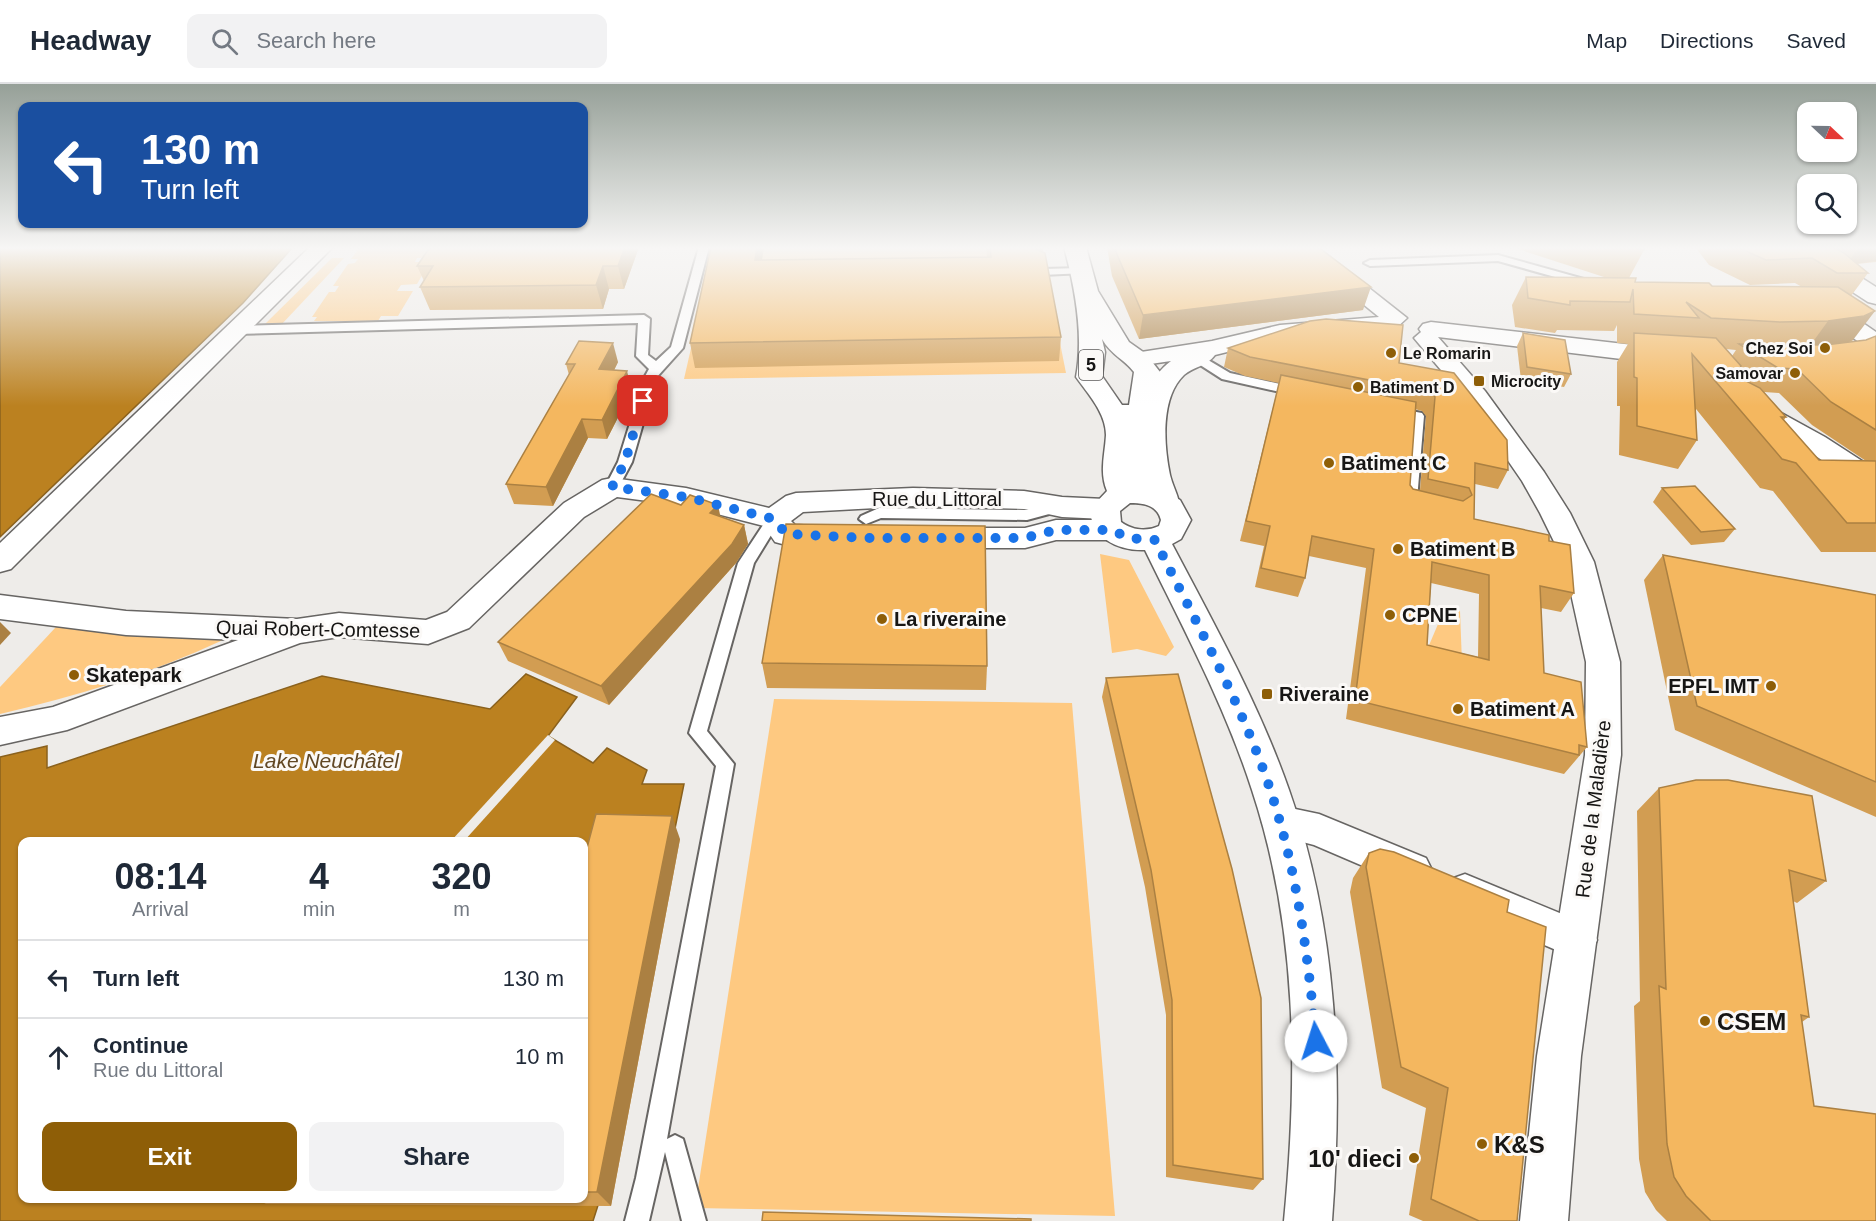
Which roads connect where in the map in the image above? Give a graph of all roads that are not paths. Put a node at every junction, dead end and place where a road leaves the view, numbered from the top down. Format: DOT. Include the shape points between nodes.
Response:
graph roads {
  1 [pos="266,300"];
  2 [pos="689,300"];
  3 [pos="1086,300"];
  4 [pos="1094,300"];
  5 [pos="1366,300"];
  6 [pos="1818,303"];
  7 [pos="1391,321"];
  8 [pos="235,330"];
  9 [pos="1429,334"];
  10 [pos="1868,346"];
  11 [pos="1692,357"];
  12 [pos="1137,359"];
  13 [pos="1195,359"];
  14 [pos="656,368"];
  15 [pos="1311,395"];
  16 [pos="1734,400"];
  17 [pos="1382,409"];
  18 [pos="1142,417"];
  19 [pos="1119,432"];
  20 [pos="1154,453"];
  21 [pos="1876,483"];
  22 [pos="612,487"];
  23 [pos="1130,506"];
  24 [pos="1432,508"];
  25 [pos="774,519"];
  26 [pos="1059,519"];
  27 [pos="1155,540"];
  28 [pos="0,561"];
  29 [pos="0,607"];
  30 [pos="297,631"];
  31 [pos="0,731"];
  32 [pos="1281,822"];
  33 [pos="1577,940"];
  34 [pos="675,1147"];
  35 [pos="1310,1203"];
  36 [pos="637,1221"];
  37 [pos="694,1221"];
  38 [pos="1544,1221"];
  1 -- 8 [label="street"];
  2 -- 14 [label="lane" via="676,348"];
  3 -- 19 [label="street, 5" via="1093,352 1089,377 1108,401"];
  4 -- 12 [label="street, 5" via="1119,347"];
  5 -- 7 [label="street"];
  6 -- 10 [label="street"];
  7 -- 9 [label="street" via="1404,319"];
  7 -- 13 [label="street" via="1280,332"];
  8 -- 14 [label="lane" via="644,319 642,356"];
  8 -- 28 [label="street"];
  9 -- 11 [label="street" via="1519,337 1621,353"];
  9 -- 33 [label="street, Rue de la Maladière" via="1534,478 1579,562 1587,590 1603,662 1603,756"];
  12 -- 13 [label="street"];
  12 -- 18 [label="street" via="1148,372 1142,391"];
  12 -- 19 [label="street" via="1113,360 1103,368 1125,408"];
  13 -- 15 [label="lane" via="1226,376"];
  13 -- 20 [label="street" via="1162,386 1155,404"];
  14 -- 22 [label="lane" via="625,462"];
  16 -- 21 [label="street" via="1796,431"];
  17 -- 24 [label="lane" via="1417,416 1410,503"];
  18 -- 20 [label="street"];
  18 -- 23 [label="street"];
  19 -- 23 [label="street" via="1117,485"];
  20 -- 23 [label="street" via="1156,480 1161,486"];
  22 -- 25 [label="street, Rue du Littoral" via="677,496"];
  22 -- 30 [label="street, Quai Robert-Comtesse" via="574,510 458,620 443,627 413,632 339,625"];
  23 -- 26 [label="street, Rue du Littoral"];
  23 -- 27 [label="street, Rue du Littoral" via="1128,538"];
  23 -- 27 [label="street" via="1174,514 1175,526"];
  25 -- 26 [label="street, Rue du Littoral" via="796,503 913,497 1024,500"];
  25 -- 26 [label="street, Rue du Littoral" via="786,534 815,537 1025,538"];
  25 -- 36 [label="lane" via="746,563 698,733 725,764"];
  26 -- 26 [label="lane" via="1027,514 879,513 866,519 878,524 1028,526"];
  27 -- 32 [label="street" via="1247,730"];
  29 -- 30 [label="street, Quai Robert-Comtesse" via="126,623"];
  30 -- 31 [label="street" via="53,724"];
  32 -- 33 [label="street" via="1313,828"];
  32 -- 35 [label="street" via="1310,973 1316,1076"];
  33 -- 38 [label="street, Rue de la Maladière" via="1559,1056"];
  34 -- 37 [label="lane"];
}
